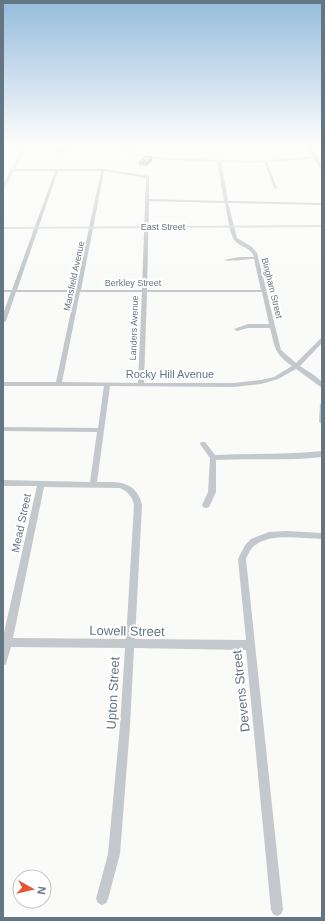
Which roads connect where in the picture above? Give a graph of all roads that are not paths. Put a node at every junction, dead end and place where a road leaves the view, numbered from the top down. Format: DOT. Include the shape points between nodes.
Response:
graph roads {
  1 [pos="51,188"];
  2 [pos="100,188"];
  3 [pos="148,188"];
  4 [pos="224,188"];
  5 [pos="148,200"];
  6 [pos="226,201"];
  7 [pos="322,204"];
  8 [pos="322,226"];
  9 [pos="147,227"];
  10 [pos="232,227"];
  11 [pos="3,228"];
  12 [pos="37,228"];
  13 [pos="92,228"];
  14 [pos="256,258"];
  15 [pos="226,260"];
  16 [pos="3,291"];
  17 [pos="13,291"];
  18 [pos="79,291"];
  19 [pos="144,291"];
  20 [pos="264,291"];
  21 [pos="3,321"];
  22 [pos="272,326"];
  23 [pos="237,329"];
  24 [pos="322,340"];
  25 [pos="296,366"];
  26 [pos="3,384"];
  27 [pos="59,384"];
  28 [pos="107,384"];
  29 [pos="140,384"];
  30 [pos="322,386"];
  31 [pos="322,406"];
  32 [pos="322,422"];
  33 [pos="3,429"];
  34 [pos="100,430"];
  35 [pos="203,444"];
  36 [pos="322,454"];
  37 [pos="212,458"];
  38 [pos="3,483"];
  39 [pos="41,484"];
  40 [pos="93,484"];
  41 [pos="206,505"];
  42 [pos="322,536"];
  43 [pos="5,642"];
  44 [pos="129,644"];
  45 [pos="250,645"];
  46 [pos="3,661"];
  47 [pos="102,898"];
  48 [pos="277,910"];
  1 -- 12 [label="street"];
  2 -- 13 [label="street, Mansfield Avenue"];
  3 -- 5 [label="street, Landers Avenue"];
  4 -- 6 [label="street, Bingham Street"];
  5 -- 6 [label="street"];
  5 -- 9 [label="street, Landers Avenue"];
  6 -- 7 [label="street"];
  6 -- 10 [label="street, Bingham Street"];
  8 -- 10 [label="main road, East Street"];
  9 -- 10 [label="main road, East Street"];
  9 -- 13 [label="main road, East Street"];
  9 -- 19 [label="street, Landers Avenue"];
  10 -- 14 [label="street, Bingham Street" via="237,241 252,250"];
  11 -- 12 [label="main road, East Street"];
  12 -- 13 [label="main road, East Street"];
  12 -- 17 [label="street"];
  13 -- 18 [label="street, Mansfield Avenue"];
  14 -- 15 [label="street"];
  14 -- 20 [label="street, Bingham Street"];
  16 -- 17 [label="street, Berkley Street"];
  17 -- 18 [label="street, Berkley Street"];
  17 -- 21 [label="street"];
  18 -- 19 [label="street, Berkley Street"];
  18 -- 27 [label="street, Mansfield Avenue"];
  19 -- 20 [label="street, Berkley Street"];
  19 -- 29 [label="street, Landers Avenue"];
  20 -- 22 [label="street, Bingham Street"];
  22 -- 23 [label="street" via="248,326"];
  22 -- 25 [label="street, Bingham Street" via="278,350"];
  24 -- 25 [label="street, Rocky Hill Avenue"];
  25 -- 29 [label="street, Rocky Hill Avenue" via="276,378 248,384"];
  25 -- 30 [label="street, Bingham Street"];
  26 -- 27 [label="street, Rocky Hill Avenue"];
  27 -- 28 [label="street, Rocky Hill Avenue"];
  28 -- 29 [label="street, Rocky Hill Avenue"];
  28 -- 34 [label="street"];
  31 -- 32 [label="street"];
  33 -- 34 [label="street"];
  34 -- 40 [label="street"];
  35 -- 37 [label="street"];
  36 -- 37 [label="street"];
  37 -- 41 [label="street" via="212,492"];
  38 -- 39 [label="street"];
  39 -- 40 [label="street"];
  39 -- 43 [label="street, Mead Street"];
  40 -- 44 [label="street, Upton Street" via="121,485 131,489 136,496 138,505"];
  42 -- 45 [label="street, Devens Street" via="263,537 246,549 242,559 242,572"];
  43 -- 44 [label="street, Lowell Street"];
  43 -- 46 [label="street, Mead Street"];
  44 -- 45 [label="street, Lowell Street"];
  44 -- 47 [label="street, Upton Street" via="114,854"];
  45 -- 48 [label="street, Devens Street"];
}
